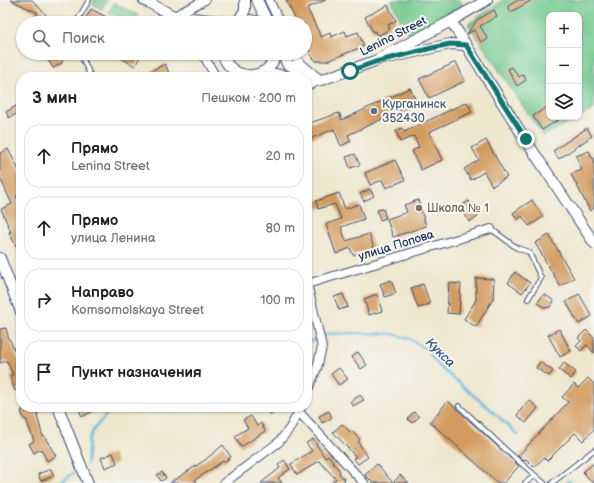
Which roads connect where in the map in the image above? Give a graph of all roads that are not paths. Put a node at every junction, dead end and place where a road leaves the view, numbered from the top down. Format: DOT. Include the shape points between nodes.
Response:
graph roads {
  1 [pos="89,0"];
  2 [pos="144,0"];
  3 [pos="205,0"];
  4 [pos="245,0"];
  5 [pos="257,0"];
  6 [pos="269,0"];
  7 [pos="487,0"];
  8 [pos="80,16"];
  9 [pos="174,16"];
  10 [pos="241,16"];
  11 [pos="265,16"];
  12 [pos="277,16"];
  13 [pos="451,22"];
  14 [pos="466,45"];
  15 [pos="83,60"];
  16 [pos="206,60"];
  17 [pos="224,60"];
  18 [pos="273,60"];
  19 [pos="285,60"];
  20 [pos="297,60"];
  21 [pos="375,62"];
  22 [pos="89,72"];
  23 [pos="213,72"];
  24 [pos="232,72"];
  25 [pos="263,72"];
  26 [pos="304,72"];
  27 [pos="311,72"];
  28 [pos="312,72"];
  29 [pos="312,76"];
  30 [pos="312,79"];
  31 [pos="321,80"];
  32 [pos="312,84"];
  33 [pos="491,229"];
  34 [pos="594,243"];
  35 [pos="0,258"];
  36 [pos="312,282"];
  37 [pos="16,299"];
  38 [pos="528,299"];
  39 [pos="312,309"];
  40 [pos="312,380"];
  41 [pos="459,406"];
  42 [pos="60,412"];
  43 [pos="298,412"];
  44 [pos="303,412"];
  45 [pos="594,450"];
  46 [pos="535,476"];
  47 [pos="88,483"];
  48 [pos="224,483"];
  49 [pos="364,483"];
  50 [pos="525,483"];
  51 [pos="544,483"];
  52 [pos="552,483"];
  1 -- 8 [label="lane"];
  2 -- 9 [label="street"];
  3 -- 9 [label="street"];
  4 -- 10 [label="street" via="245,10"];
  5 -- 11 [label="street"];
  6 -- 12 [label="street"];
  7 -- 13 [label="street, Lenina Street"];
  13 -- 14 [label="street"];
  13 -- 21 [label="street, Lenina Street"];
  14 -- 21 [label="street" via="450,44"];
  14 -- 34 [label="street"];
  15 -- 22 [label="lane"];
  16 -- 23 [label="street"];
  17 -- 24 [label="street"];
  18 -- 25 [label="street"];
  19 -- 26 [label="street" via="287,64"];
  20 -- 27 [label="street"];
  21 -- 31 [label="street, Lenina Street"];
  28 -- 31 [label="street"];
  29 -- 31 [label="street"];
  30 -- 31 [label="street"];
  31 -- 32 [label="street, Lenina Street"];
  33 -- 36 [label="street, улица Попова"];
  33 -- 38 [label="lane" via="517,248 529,252 541,278"];
  35 -- 37 [label="street"];
  39 -- 40 [label="street" via="322,347"];
  41 -- 46 [label="lane"];
  42 -- 47 [label="street"];
  43 -- 48 [label="street" via="279,442"];
  44 -- 49 [label="street"];
  45 -- 52 [label="lane"];
  46 -- 50 [label="lane"];
  46 -- 51 [label="lane"];
}
